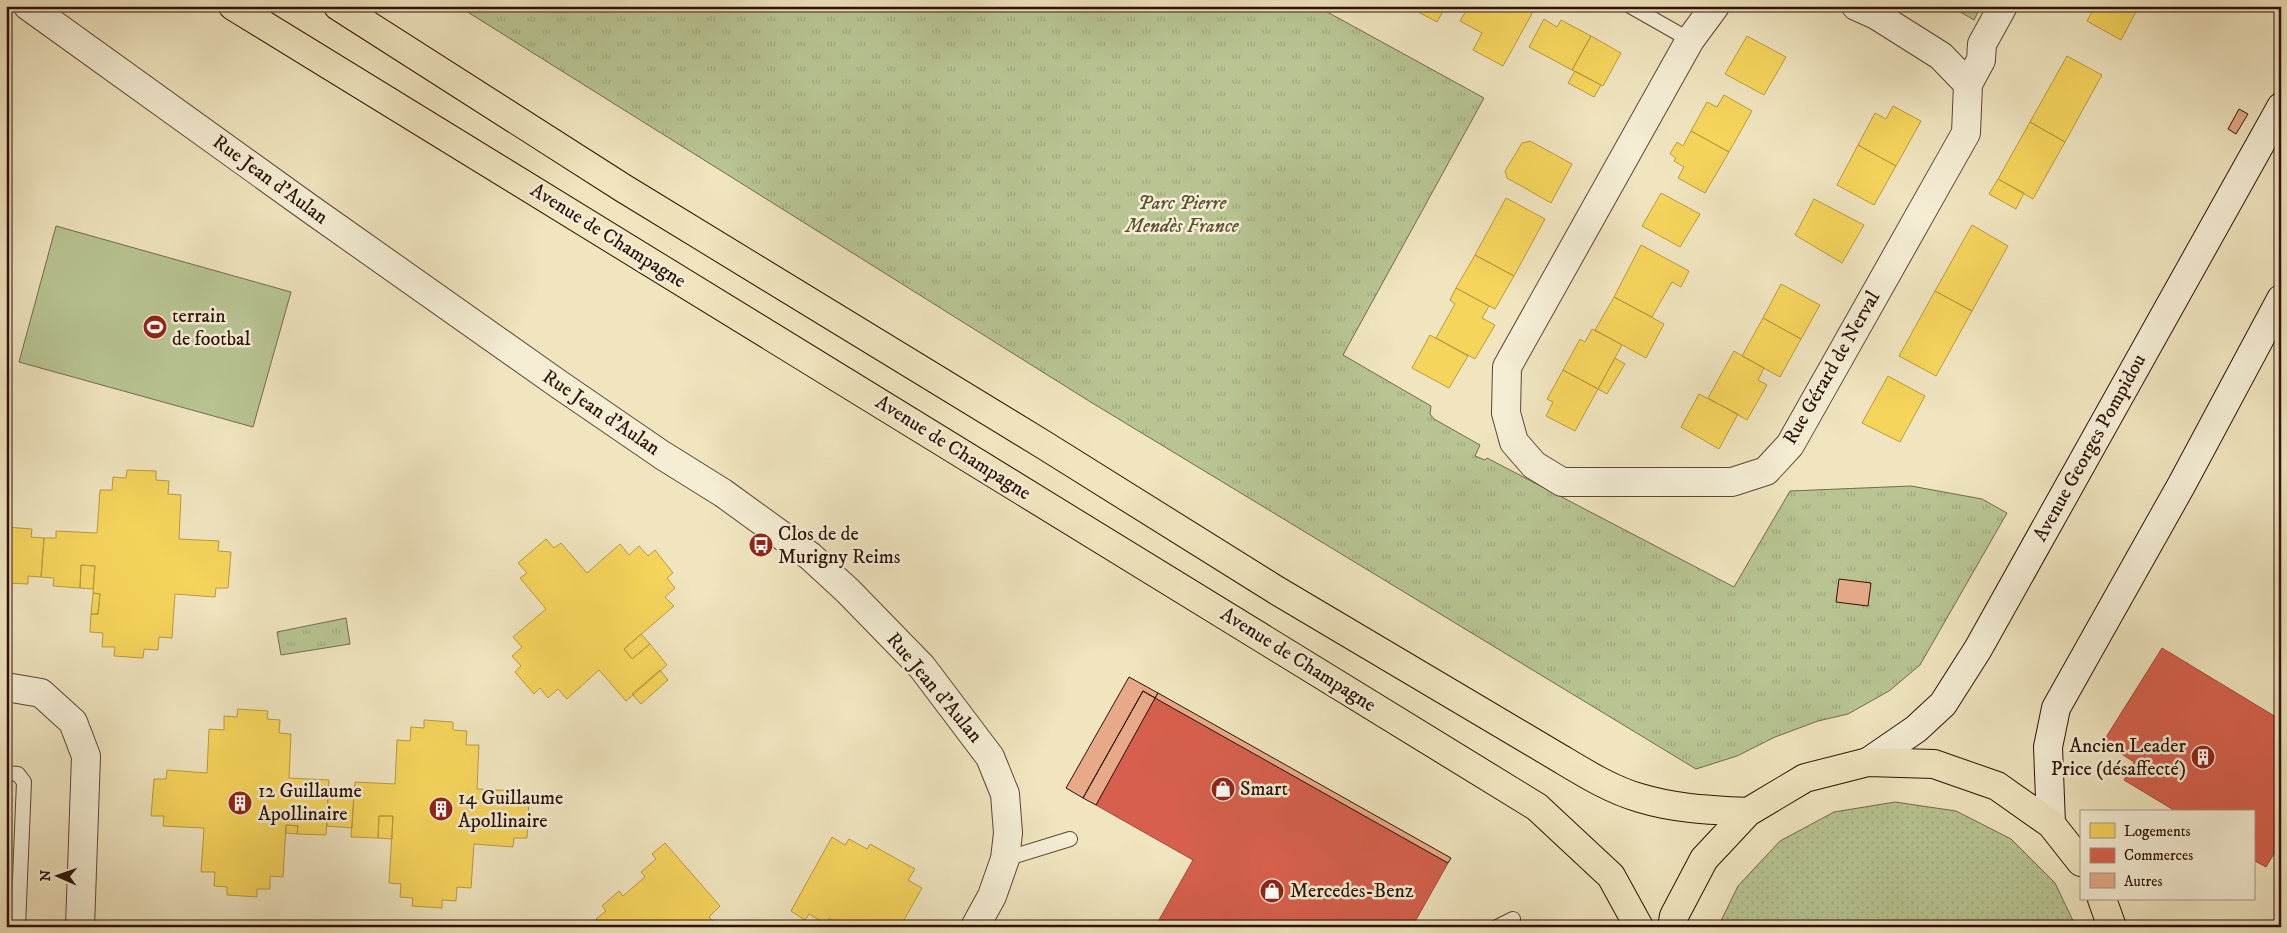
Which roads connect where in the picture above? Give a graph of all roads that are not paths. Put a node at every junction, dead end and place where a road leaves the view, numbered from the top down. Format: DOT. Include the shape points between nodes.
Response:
graph roads {
  1 [pos="28,6"];
  2 [pos="233,6"];
  3 [pos="338,6"];
  4 [pos="1630,6"];
  5 [pos="1715,6"];
  6 [pos="2003,6"];
  7 [pos="1871,9"];
  8 [pos="1690,40"];
  9 [pos="1968,84"];
  10 [pos="2281,107"];
  11 [pos="2281,299"];
  12 [pos="6,686"];
  13 [pos="1868,762"];
  14 [pos="6,773"];
  15 [pos="1748,812"];
  16 [pos="2051,824"];
  17 [pos="1070,839"];
  18 [pos="1005,859"];
  19 [pos="2080,861"];
  20 [pos="2102,900"];
  21 [pos="1513,919"];
  22 [pos="18,927"];
  23 [pos="80,927"];
  24 [pos="975,927"];
  25 [pos="1497,927"];
  26 [pos="1639,927"];
  27 [pos="1672,927"];
  28 [pos="2112,927"];
  1 -- 18 [label="street, Rue Jean d'Aulan" via="517,355 723,493 810,556 922,667 990,757 1005,794 1008,833"];
  2 -- 26 [label="main road, Avenue de Champagne" via="1537,807 1611,876"];
  3 -- 15 [label="main road" via="623,188 1276,590 1560,760 1640,798 1675,807"];
  4 -- 8 [label="lane"];
  5 -- 8 [label="street, Rue Gérard de Nerval"];
  6 -- 9 [label="street" via="1982,44 1981,60"];
  7 -- 9 [label="street" via="1941,56"];
  8 -- 9 [label="street, Rue Gérard de Nerval" via="1507,367 1506,414 1514,442 1534,465 1562,482 1732,482 1766,471 1790,445 1966,133"];
  10 -- 13 [label="street, Avenue Georges Pompidou" via="1978,649 1943,704 1916,729"];
  11 -- 16 [label="street" via="2056,708 2048,747"];
  12 -- 23 [label="street" via="41,693 73,722 86,756"];
  13 -- 15 [label="main road" via="1805,778"];
  13 -- 16 [label="main road" via="1943,767 1997,786"];
  14 -- 22 [label="lane" via="18,774 24,782"];
  15 -- 27 [label="main road" via="1704,859 1674,916"];
  16 -- 19 [label="main road"];
  17 -- 18 [label="lane"];
  18 -- 24 [label="street, Rue Jean d'Aulan" via="992,896"];
  20 -- 28 [label="main road"];
  21 -- 25 [label="lane"];
}
